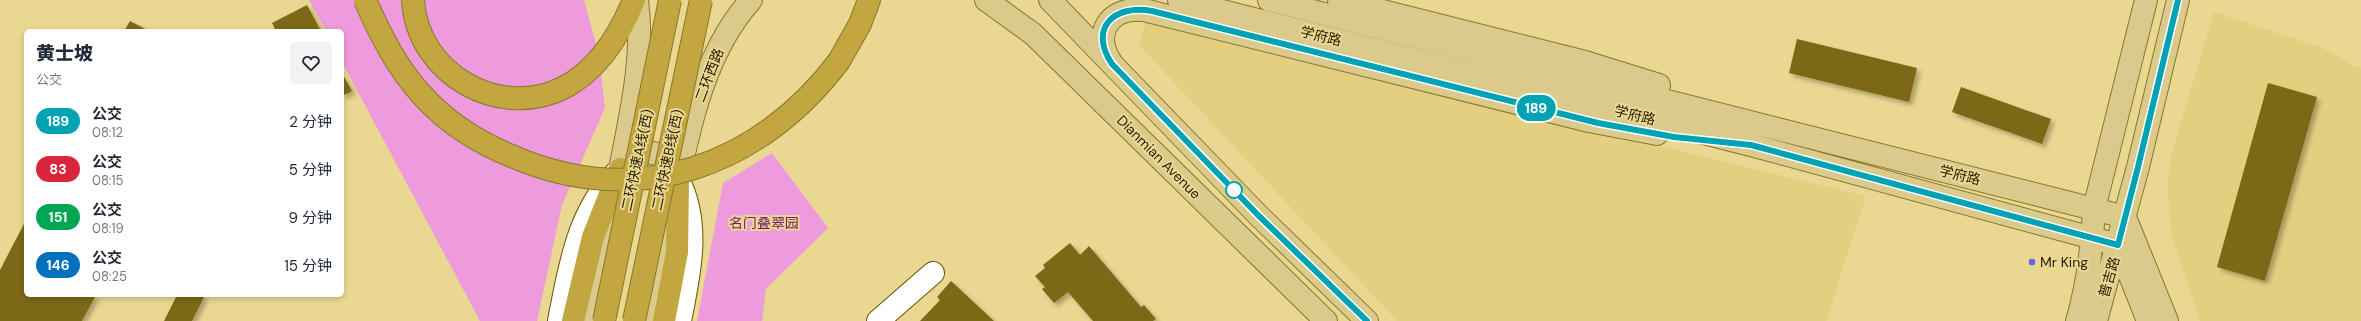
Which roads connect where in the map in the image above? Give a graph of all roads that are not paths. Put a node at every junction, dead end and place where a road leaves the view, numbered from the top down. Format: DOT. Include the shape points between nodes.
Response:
graph roads {
  1 [pos="365,0"];
  2 [pos="413,0"];
  3 [pos="634,0"];
  4 [pos="637,0"];
  5 [pos="670,0"];
  6 [pos="701,0"];
  7 [pos="751,0"];
  8 [pos="870,0"];
  9 [pos="986,0"];
  10 [pos="1050,0"];
  11 [pos="1168,0"];
  12 [pos="1269,0"];
  13 [pos="1339,0"];
  14 [pos="2146,0"];
  15 [pos="2178,0"];
  16 [pos="1180,9"];
  17 [pos="1112,64"];
  18 [pos="1757,123"];
  19 [pos="1751,145"];
  20 [pos="620,169"];
  21 [pos="678,180"];
  22 [pos="2094,209"];
  23 [pos="2125,217"];
  24 [pos="2093,238"];
  25 [pos="2118,245"];
  26 [pos="933,273"];
  27 [pos="558,321"];
  28 [pos="573,321"];
  29 [pos="589,321"];
  30 [pos="604,321"];
  31 [pos="634,321"];
  32 [pos="649,321"];
  33 [pos="664,321"];
  34 [pos="680,321"];
  35 [pos="878,321"];
  36 [pos="1326,321"];
  37 [pos="1367,321"];
  38 [pos="2077,321"];
  39 [pos="2096,321"];
  40 [pos="2148,321"];
  41 [pos="2168,321"];
  1 -- 8 [label="highway, bridge" via="392,55 411,83 435,109 464,132 501,152 542,168 582,178 621,181 659,178 697,168 735,151 773,127 810,96 840,61"];
  2 -- 3 [label="highway" via="421,34 437,62 449,73 478,91 516,98 548,95 566,87 584,74 601,58 616,37"];
  4 -- 20 [label="main road" via="639,27 636,71"];
  5 -- 30 [label="highway, 二环快速A线(西), bridge"];
  6 -- 31 [label="highway, 二环快速B线(西), bridge"];
  7 -- 21 [label="main road, 二环西路" via="729,29 711,65 693,120"];
  9 -- 36 [label="main road, Dianmian Avenue" via="1033,34"];
  10 -- 17 [label="main road"];
  11 -- 16 [label="main road" via="1173,12"];
  12 -- 18 [label="main road, 学府路"];
  13 -- 18 [label="main road, 学府路" via="1602,67 1675,91"];
  14 -- 22 [label="main road, 普吉路"];
  15 -- 23 [label="main road, 普吉路"];
  16 -- 17 [label="main road" via="1129,10 1118,14 1106,25 1103,35 1105,52"];
  16 -- 19 [label="main road, 学府路" via="1575,100"];
  16 -- 19 [label="main road" via="1589,121 1666,136"];
  17 -- 37 [label="main road" via="1258,215"];
  18 -- 22 [label="main road, 学府路"];
  19 -- 24 [label="main road, 学府路"];
  20 -- 21 [label="main road" via="631,156 641,152 652,153 670,162 676,170"];
  20 -- 27 [label="street" via="598,196 581,229"];
  20 -- 28 [label="highway" via="593,236"];
  20 -- 29 [label="main road"];
  21 -- 32 [label="main road, 二环西路"];
  21 -- 33 [label="highway" via="678,247"];
  21 -- 34 [label="street" via="687,203 692,237"];
  22 -- 23 [label="main road, 学府路"];
  22 -- 24 [label="main road, 普吉路"];
  22 -- 25 [label="main road"];
  23 -- 25 [label="main road, 普吉路"];
  23 -- 41 [label="main road"];
  24 -- 25 [label="main road, 学府路"];
  24 -- 38 [label="main road, 普吉路" via="2084,299"];
  25 -- 39 [label="main road, 普吉路"];
  25 -- 40 [label="main road"];
  26 -- 35 [label="street"];
}
